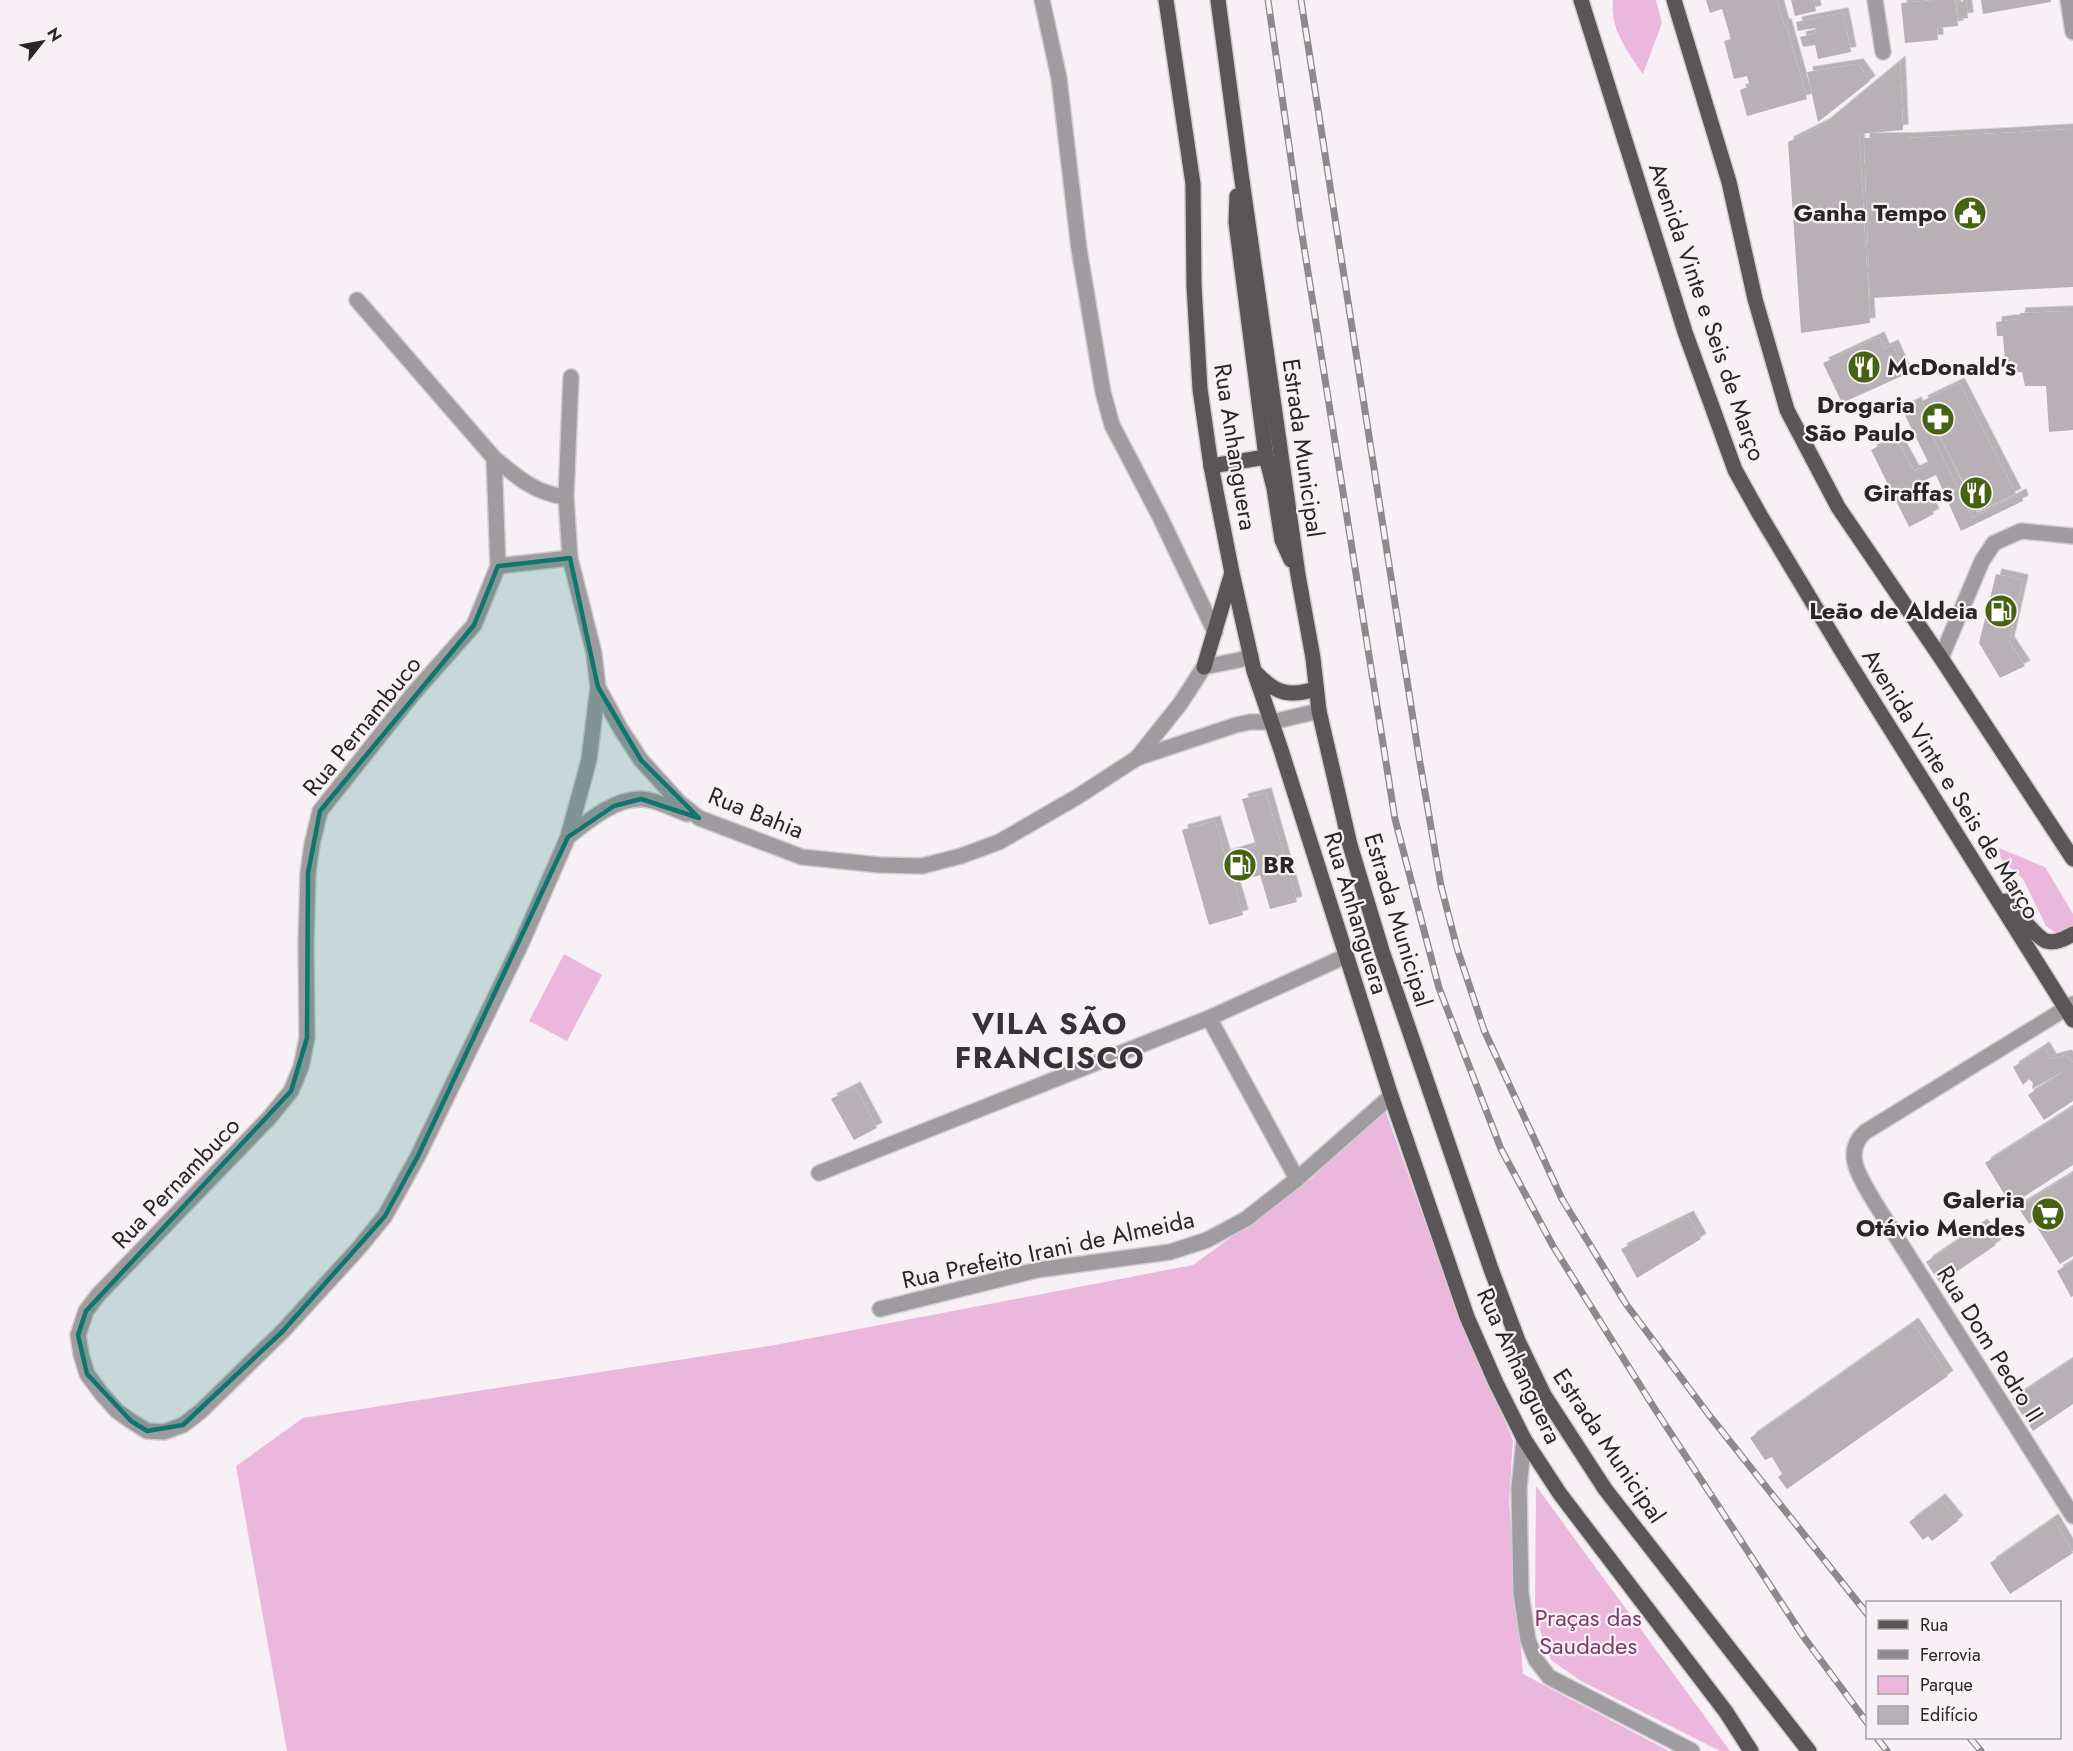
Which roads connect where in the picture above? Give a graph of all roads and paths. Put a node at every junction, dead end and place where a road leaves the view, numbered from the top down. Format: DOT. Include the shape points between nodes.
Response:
graph roads {
  1 [pos="1042,0"];
  2 [pos="1166,0"];
  3 [pos="1218,0"];
  4 [pos="1581,0"];
  5 [pos="1674,0"];
  6 [pos="1875,0"];
  7 [pos="2068,0"];
  8 [pos="2073,32"];
  9 [pos="1883,52"];
  10 [pos="1240,166"];
  11 [pos="357,300"];
  12 [pos="571,377"];
  13 [pos="494,458"];
  14 [pos="1266,458"];
  15 [pos="1211,466"];
  16 [pos="566,497"];
  17 [pos="2073,536"];
  18 [pos="570,558"];
  19 [pos="498,566"];
  20 [pos="1232,573"];
  21 [pos="1298,575"];
  22 [pos="1215,632"];
  23 [pos="1941,658"];
  24 [pos="1252,664"];
  25 [pos="1204,667"];
  26 [pos="598,687"];
  27 [pos="1316,689"];
  28 [pos="1319,711"];
  29 [pos="1272,722"];
  30 [pos="1137,758"];
  31 [pos="699,818"];
  32 [pos="568,837"];
  33 [pos="2073,859"];
  34 [pos="1986,882"];
  35 [pos="2073,934"];
  36 [pos="1346,956"];
  37 [pos="2071,1011"];
  38 [pos="1209,1018"];
  39 [pos="1391,1096"];
  40 [pos="819,1173"];
  41 [pos="1297,1179"];
  42 [pos="880,1309"];
  43 [pos="1524,1439"];
  44 [pos="2073,1516"];
  45 [pos="1692,1751"];
  46 [pos="1751,1751"];
  47 [pos="1809,1751"];
  1 -- 22 [label="street" via="1060,86 1080,249 1112,425"];
  2 -- 15 [label="main road, Rua Anhanguera" via="1193,184 1200,389"];
  3 -- 10 [label="main road, Estrada Municipal"];
  4 -- 34 [label="main road, Avenida Vinte e Seis de Março" via="1684,332 1735,470 1775,542"];
  5 -- 23 [label="main road" via="1729,182 1755,299 1787,410 1838,507"];
  6 -- 9 [label="street"];
  7 -- 8 [label="street"];
  10 -- 14 [label="main road" via="1236,222"];
  10 -- 21 [label="main road, Estrada Municipal"];
  11 -- 13 [label="street"];
  12 -- 16 [label="street, Rua Bahia"];
  13 -- 16 [label="street" via="537,490"];
  13 -- 19 [label="street, Rua Pernambuco"];
  14 -- 15 [label="main road"];
  14 -- 21 [label="main road" via="1282,540"];
  15 -- 20 [label="main road, Rua Anhanguera"];
  16 -- 18 [label="street, Rua Bahia"];
  17 -- 23 [label="street" via="2021,531 1994,543 1982,561"];
  18 -- 19 [label="street"];
  18 -- 26 [label="street, Rua Bahia" via="594,653"];
  19 -- 32 [label="street, Rua Pernambuco" via="474,625 320,811 308,873 307,1038 291,1091 86,1311 78,1335 87,1374 100,1393 131,1422 147,1431 164,1432 192,1418 283,1331 385,1216 522,942"];
  20 -- 22 [label="main road"];
  20 -- 24 [label="main road, Rua Anhanguera"];
  21 -- 27 [label="main road, Estrada Municipal"];
  22 -- 25 [label="main road"];
  23 -- 33 [label="main road"];
  24 -- 25 [label="street" via="1239,660"];
  24 -- 27 [label="main road" via="1269,687 1292,694"];
  24 -- 29 [label="main road, Rua Anhanguera"];
  25 -- 30 [label="street"];
  26 -- 31 [label="street, Rua Bahia" via="641,760"];
  26 -- 32 [label="street, Rua Pernambuco" via="589,760"];
  27 -- 28 [label="main road, Estrada Municipal"];
  28 -- 29 [label="street"];
  28 -- 47 [label="main road, Estrada Municipal" via="1350,846 1382,951 1518,1341 1544,1395 1605,1489"];
  29 -- 30 [label="street" via="1236,725"];
  29 -- 36 [label="main road, Rua Anhanguera"];
  30 -- 31 [label="street, Rua Bahia" via="999,842 922,866 802,857"];
  31 -- 32 [label="street, Rua Pernambuco" via="641,799 600,813"];
  34 -- 35 [label="main road" via="2039,937 2046,941 2061,940"];
  34 -- 37 [label="main road, Avenida Vinte e Seis de Março"];
  36 -- 38 [label="street"];
  36 -- 39 [label="main road, Rua Anhanguera"];
  37 -- 44 [label="street, Rua Dom Pedro II" via="1865,1132 1856,1140 1853,1155 1858,1173"];
  38 -- 40 [label="street"];
  38 -- 41 [label="street"];
  39 -- 41 [label="street, Rua Prefeito Irani de Almeida"];
  39 -- 43 [label="main road, Rua Anhanguera" via="1467,1317"];
  41 -- 42 [label="street, Rua Prefeito Irani de Almeida" via="1246,1219 1207,1240 1170,1252 1037,1270"];
  43 -- 45 [label="street" via="1519,1488 1521,1593 1528,1640 1536,1660 1549,1677"];
  43 -- 46 [label="main road, Rua Anhanguera" via="1560,1494 1726,1712"];
}
